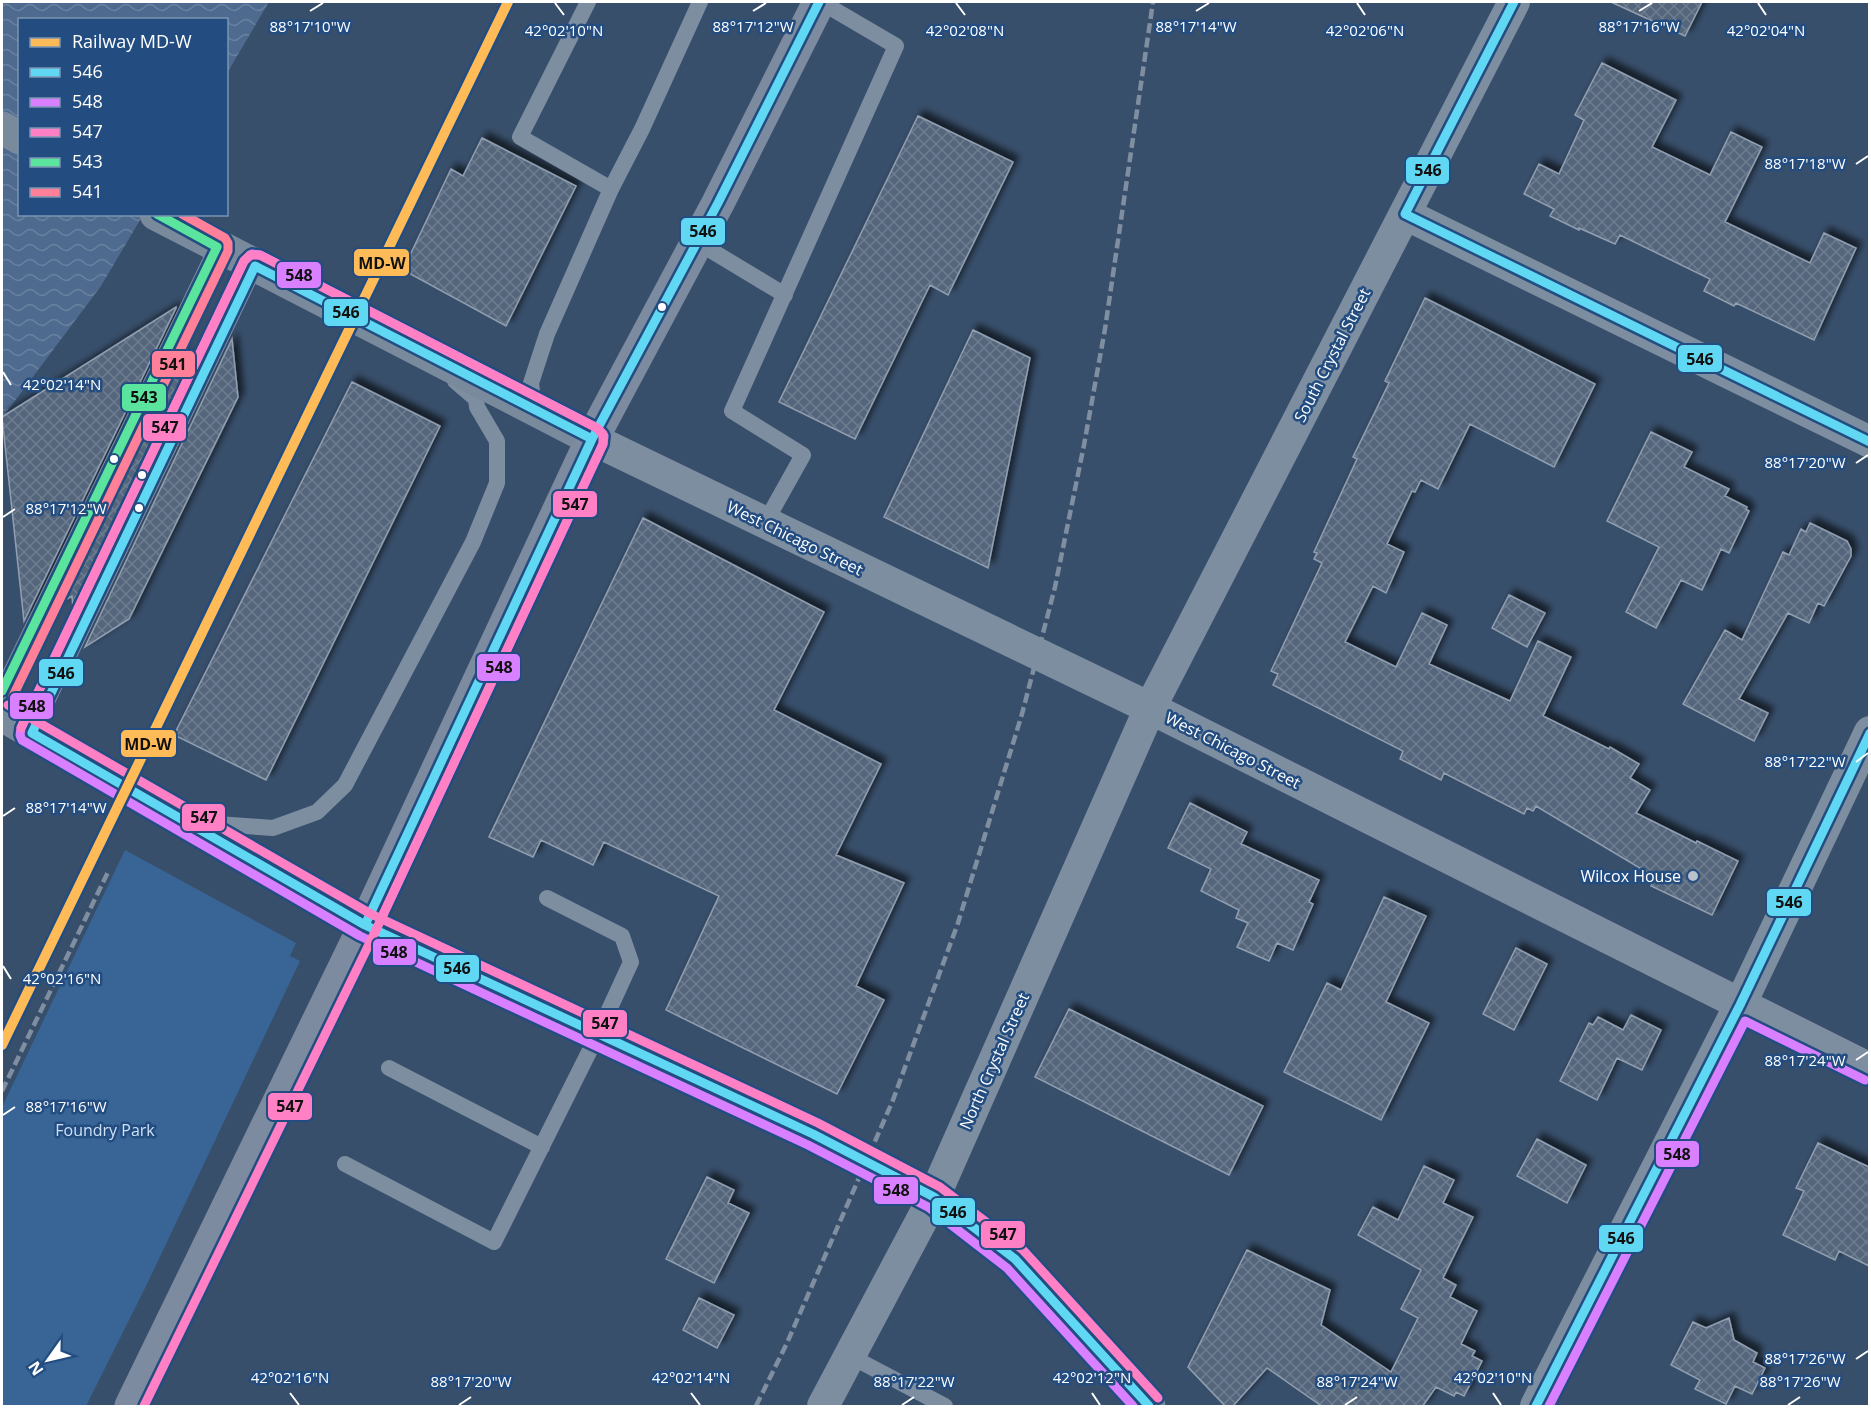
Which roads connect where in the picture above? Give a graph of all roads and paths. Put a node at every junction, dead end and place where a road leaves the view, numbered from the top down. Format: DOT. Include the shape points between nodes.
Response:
graph roads {
  1 [pos="588,2"];
  2 [pos="700,2"];
  3 [pos="820,2"];
  4 [pos="1514,2"];
  5 [pos="2,128"];
  6 [pos="18,137"];
  7 [pos="611,189"];
  8 [pos="1405,214"];
  9 [pos="163,219"];
  10 [pos="697,242"];
  11 [pos="217,247"];
  12 [pos="255,266"];
  13 [pos="784,295"];
  14 [pos="420,351"];
  15 [pos="534,409"];
  16 [pos="592,440"];
  17 [pos="1869,442"];
  18 [pos="765,523"];
  19 [pos="2,691"];
  20 [pos="1150,708"];
  21 [pos="2,715"];
  22 [pos="1869,732"];
  23 [pos="32,733"];
  24 [pos="185,821"];
  25 [pos="547,898"];
  26 [pos="365,925"];
  27 [pos="1740,1005"];
  28 [pos="598,1034"];
  29 [pos="389,1068"];
  30 [pos="1869,1069"];
  31 [pos="542,1147"];
  32 [pos="345,1164"];
  33 [pos="934,1197"];
  34 [pos="850,1356"];
  35 [pos="131,1407"];
  36 [pos="823,1407"];
  37 [pos="945,1407"];
  38 [pos="1149,1407"];
  39 [pos="1536,1407"];
  1 -- 7 [label="lane" via="520,137"];
  2 -- 7 [label="lane"];
  3 -- 10 [label="main road"];
  3 -- 13 [label="lane" via="896,46"];
  4 -- 8 [label="street, South Crystal Street"];
  5 -- 6 [label="main road"];
  7 -- 15 [label="lane" via="542,349 531,383"];
  8 -- 17 [label="street"];
  8 -- 20 [label="street, South Crystal Street"];
  9 -- 11 [label="main road"];
  10 -- 13 [label="lane"];
  10 -- 16 [label="main road"];
  11 -- 12 [label="main road"];
  11 -- 19 [label="lane"];
  12 -- 14 [label="main road"];
  12 -- 23 [label="lane"];
  13 -- 18 [label="lane" via="732,411 803,455"];
  14 -- 15 [label="main road"];
  14 -- 24 [label="lane" via="476,399 497,441 497,483 473,542 345,784 317,812 273,828"];
  15 -- 16 [label="main road"];
  16 -- 18 [label="street, West Chicago Street"];
  16 -- 26 [label="main road"];
  18 -- 20 [label="street, West Chicago Street"];
  20 -- 27 [label="street, West Chicago Street"];
  20 -- 33 [label="street, North Crystal Street"];
  21 -- 23 [label="main road"];
  22 -- 27 [label="street"];
  23 -- 24 [label="main road"];
  24 -- 26 [label="main road"];
  25 -- 28 [label="lane" via="622,936 631,962"];
  26 -- 28 [label="main road"];
  26 -- 35 [label="main road"];
  27 -- 30 [label="street, West Chicago Street"];
  27 -- 39 [label="street"];
  28 -- 31 [label="lane"];
  28 -- 33 [label="main road" via="813,1134"];
  29 -- 31 [label="lane"];
  31 -- 32 [label="lane" via="494,1242"];
  33 -- 34 [label="street, North Crystal Street"];
  33 -- 38 [label="main road" via="1014,1259"];
  34 -- 36 [label="street, North Crystal Street"];
  34 -- 37 [label="lane"];
}
